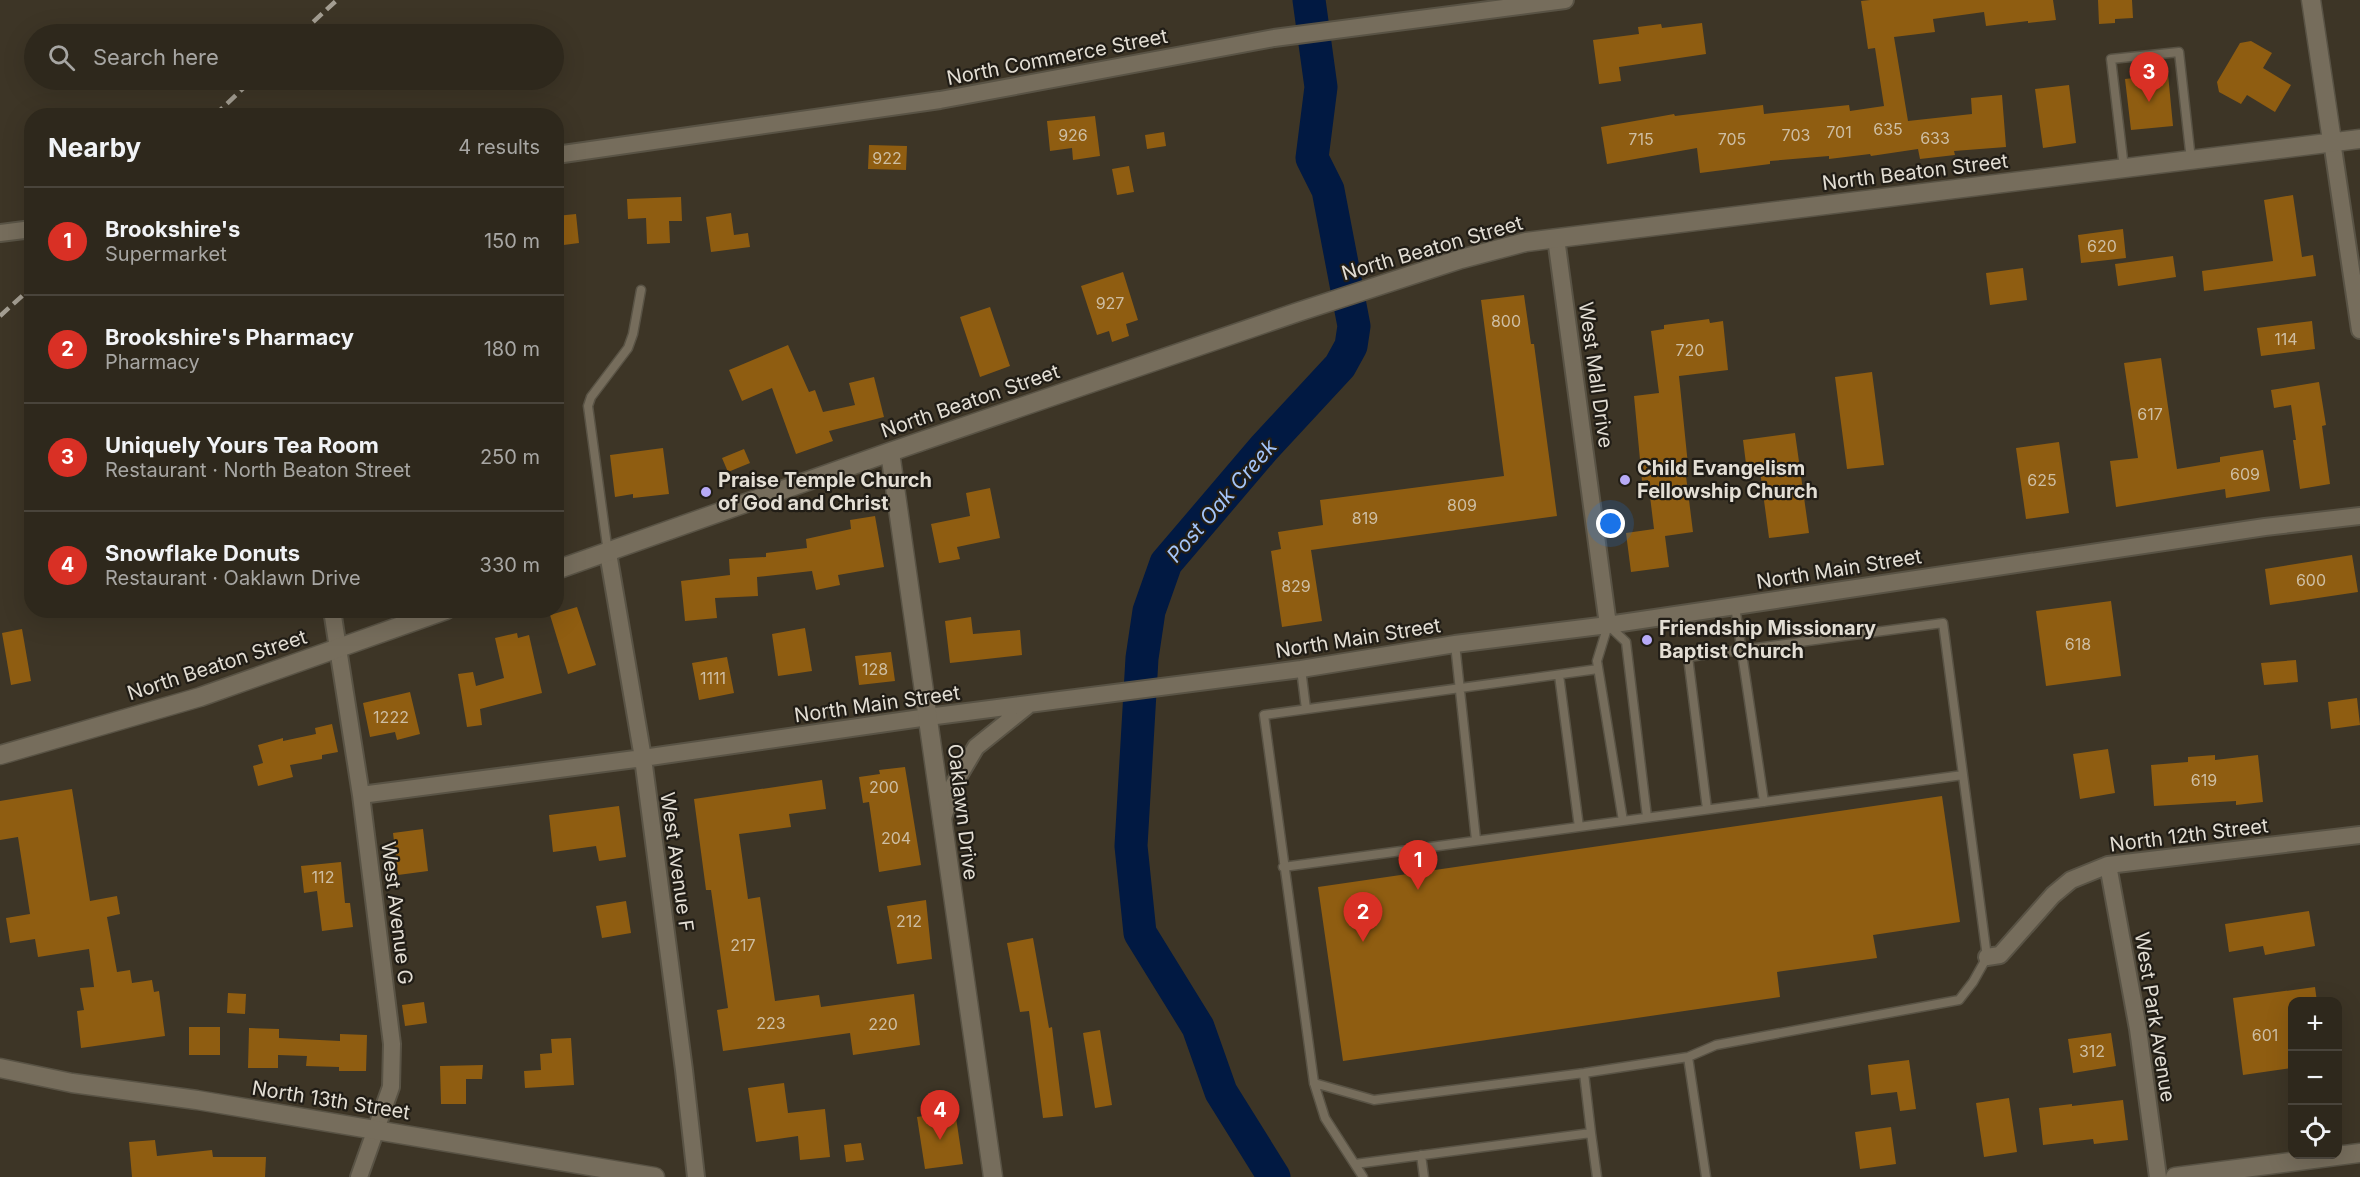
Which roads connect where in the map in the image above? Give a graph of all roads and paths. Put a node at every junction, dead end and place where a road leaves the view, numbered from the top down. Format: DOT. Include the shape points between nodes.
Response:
graph roads {
  1 [pos="1565,0"];
  2 [pos="2311,0"];
  3 [pos="2360,139"];
  4 [pos="2332,141"];
  5 [pos="564,154"];
  6 [pos="2191,160"];
  7 [pos="2124,168"];
  8 [pos="24,230"];
  9 [pos="0,233"];
  10 [pos="1556,238"];
  11 [pos="641,290"];
  12 [pos="2360,330"];
  13 [pos="890,452"];
  14 [pos="2360,516"];
  15 [pos="608,553"];
  16 [pos="564,567"];
  17 [pos="1735,606"];
  18 [pos="333,618"];
  19 [pos="425,618"];
  20 [pos="1608,625"];
  21 [pos="1455,644"];
  22 [pos="339,650"];
  23 [pos="1740,650"];
  24 [pos="1301,669"];
  25 [pos="1598,669"];
  26 [pos="1559,675"];
  27 [pos="1459,688"];
  28 [pos="1028,705"];
  29 [pos="1306,709"];
  30 [pos="928,717"];
  31 [pos="0,755"];
  32 [pos="642,758"];
  33 [pos="1963,775"];
  34 [pos="361,795"];
  35 [pos="1764,802"];
  36 [pos="1707,809"];
  37 [pos="1647,817"];
  38 [pos="1623,821"];
  39 [pos="941,825"];
  40 [pos="1579,827"];
  41 [pos="2360,835"];
  42 [pos="1476,840"];
  43 [pos="2108,865"];
  44 [pos="1284,867"];
  45 [pos="1987,957"];
  46 [pos="1688,1057"];
  47 [pos="0,1068"];
  48 [pos="1584,1073"];
  49 [pos="1314,1083"];
  50 [pos="376,1130"];
  51 [pos="1591,1133"];
  52 [pos="2360,1153"];
  53 [pos="1421,1155"];
  54 [pos="1355,1164"];
  55 [pos="359,1177"];
  56 [pos="655,1177"];
  57 [pos="696,1177"];
  58 [pos="993,1177"];
  59 [pos="1363,1177"];
  60 [pos="1424,1177"];
  61 [pos="1597,1177"];
  62 [pos="1706,1177"];
  63 [pos="2158,1177"];
  64 [pos="2175,1177"];
  1 -- 5 [label="street, North Commerce Street" via="1274,38 940,100"];
  2 -- 4 [label="main road"];
  3 -- 4 [label="main road, North Beaton Street"];
  4 -- 6 [label="main road, North Beaton Street"];
  4 -- 12 [label="street"];
  6 -- 7 [label="main road, North Beaton Street"];
  6 -- 7 [label="lane" via="2179,52 2111,59"];
  7 -- 10 [label="main road, North Beaton Street"];
  8 -- 9 [label="street"];
  10 -- 13 [label="main road, North Beaton Street" via="1461,259"];
  10 -- 20 [label="street, West Mall Drive"];
  11 -- 15 [label="lane" via="628,348 588,406"];
  13 -- 15 [label="main road, North Beaton Street"];
  13 -- 30 [label="main road, Oaklawn Drive"];
  14 -- 17 [label="street, North Main Street"];
  15 -- 16 [label="main road, North Beaton Street"];
  15 -- 32 [label="street, West Avenue F"];
  17 -- 20 [label="street, North Main Street"];
  17 -- 23 [label="lane"];
  18 -- 22 [label="street, West Avenue G"];
  19 -- 22 [label="main road, North Beaton Street"];
  20 -- 21 [label="street, North Main Street"];
  20 -- 25 [label="lane"];
  20 -- 37 [label="lane" via="1626,642"];
  21 -- 24 [label="street, North Main Street"];
  21 -- 27 [label="lane"];
  22 -- 31 [label="main road, North Beaton Street" via="200,697"];
  22 -- 34 [label="street, West Avenue G"];
  23 -- 33 [label="lane" via="1944,623"];
  23 -- 35 [label="lane"];
  23 -- 36 [label="lane" via="1688,657"];
  24 -- 28 [label="street, North Main Street"];
  24 -- 29 [label="lane"];
  25 -- 26 [label="lane"];
  25 -- 38 [label="lane"];
  26 -- 27 [label="lane"];
  26 -- 40 [label="lane"];
  27 -- 29 [label="lane"];
  27 -- 42 [label="lane"];
  28 -- 30 [label="street, North Main Street"];
  28 -- 39 [label="street" via="976,747 954,784"];
  29 -- 44 [label="lane" via="1264,715"];
  30 -- 32 [label="street, North Main Street"];
  30 -- 39 [label="main road, Oaklawn Drive"];
  32 -- 34 [label="street, North Main Street"];
  32 -- 57 [label="street, West Avenue F"];
  33 -- 35 [label="lane"];
  33 -- 45 [label="lane"];
  34 -- 50 [label="street, West Avenue G" via="392,1044 391,1087"];
  35 -- 36 [label="lane"];
  36 -- 37 [label="lane"];
  37 -- 38 [label="lane"];
  38 -- 40 [label="lane"];
  39 -- 58 [label="main road, Oaklawn Drive"];
  40 -- 42 [label="lane"];
  41 -- 43 [label="street, North 12th Street"];
  42 -- 44 [label="lane"];
  43 -- 45 [label="street, North 12th Street" via="2071,879 2000,955"];
  43 -- 63 [label="street, West Park Avenue" via="2138,1029"];
  44 -- 49 [label="lane"];
  45 -- 46 [label="lane" via="1959,1000 1716,1045"];
  46 -- 48 [label="lane"];
  46 -- 62 [label="lane"];
  47 -- 50 [label="main road, North 13th Street" via="72,1083"];
  48 -- 49 [label="lane" via="1374,1100"];
  48 -- 51 [label="lane"];
  49 -- 54 [label="lane" via="1325,1118"];
  50 -- 55 [label="street, West Avenue G"];
  50 -- 56 [label="main road, North 13th Street"];
  51 -- 53 [label="lane"];
  51 -- 61 [label="lane"];
  52 -- 64 [label="main road"];
  53 -- 54 [label="lane"];
  53 -- 60 [label="lane"];
  54 -- 59 [label="lane"];
}
